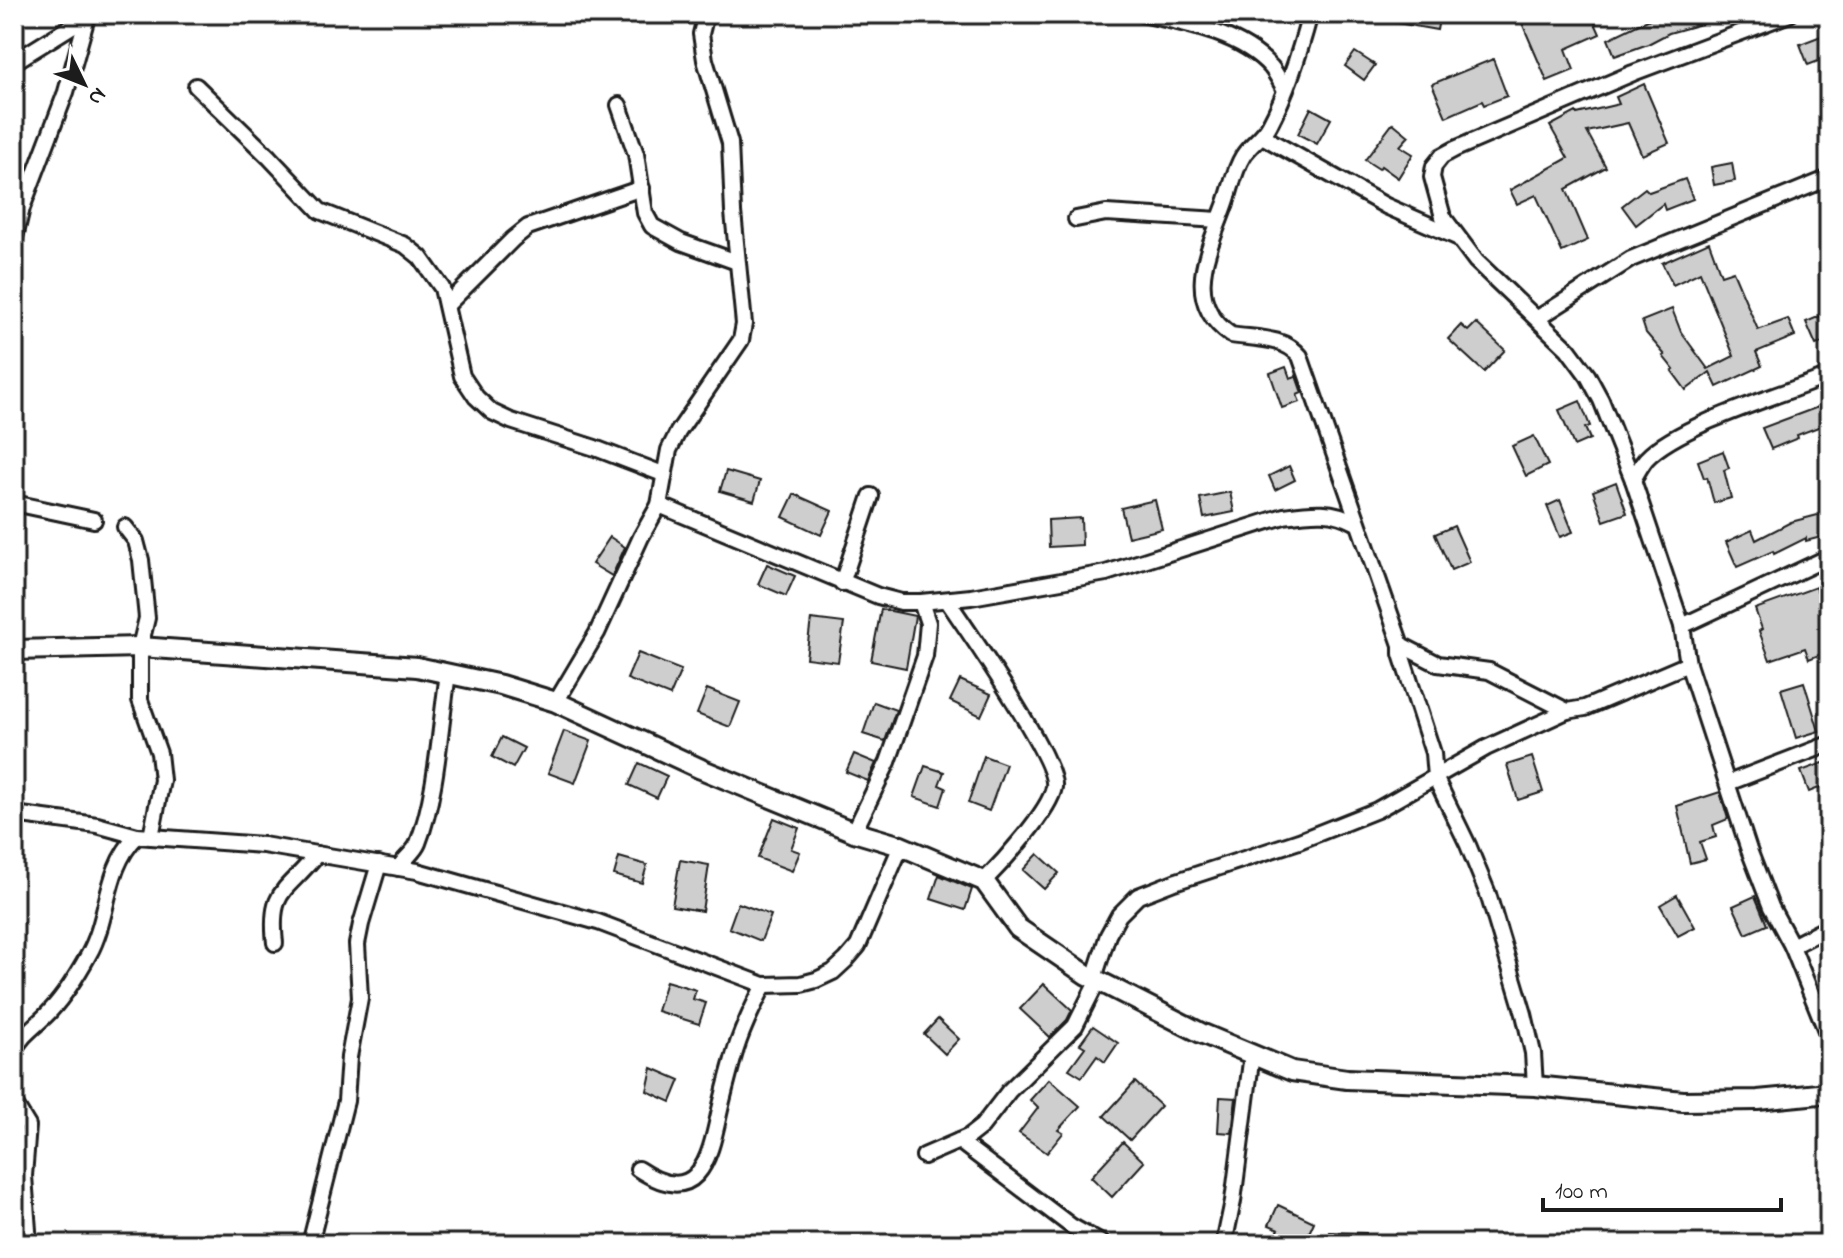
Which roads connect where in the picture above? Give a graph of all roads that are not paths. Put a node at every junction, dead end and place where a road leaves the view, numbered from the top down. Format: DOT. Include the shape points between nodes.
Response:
graph roads {
  1 [pos="706,14"];
  2 [pos="1142,14"];
  3 [pos="1310,14"];
  4 [pos="1790,14"];
  5 [pos="88,15"];
  6 [pos="14,62"];
  7 [pos="196,86"];
  8 [pos="1284,88"];
  9 [pos="619,105"];
  10 [pos="1262,136"];
  11 [pos="1829,178"];
  12 [pos="642,188"];
  13 [pos="1076,219"];
  14 [pos="1219,220"];
  15 [pos="1457,237"];
  16 [pos="14,242"];
  17 [pos="737,262"];
  18 [pos="447,305"];
  19 [pos="1538,318"];
  20 [pos="1829,376"];
  21 [pos="663,474"];
  22 [pos="1633,480"];
  23 [pos="871,496"];
  24 [pos="14,503"];
  25 [pos="659,505"];
  26 [pos="94,520"];
  27 [pos="1357,523"];
  28 [pos="125,527"];
  29 [pos="1829,557"];
  30 [pos="842,583"];
  31 [pos="947,600"];
  32 [pos="921,602"];
  33 [pos="1682,626"];
  34 [pos="1401,645"];
  35 [pos="140,647"];
  36 [pos="14,650"];
  37 [pos="1688,664"];
  38 [pos="448,674"];
  39 [pos="556,702"];
  40 [pos="1567,711"];
  41 [pos="1829,744"];
  42 [pos="1435,777"];
  43 [pos="1728,783"];
  44 [pos="14,814"];
  45 [pos="854,832"];
  46 [pos="144,837"];
  47 [pos="901,846"];
  48 [pos="317,854"];
  49 [pos="379,864"];
  50 [pos="399,868"];
  51 [pos="984,881"];
  52 [pos="1829,927"];
  53 [pos="275,943"];
  54 [pos="1792,946"];
  55 [pos="1096,979"];
  56 [pos="764,985"];
  57 [pos="1829,1038"];
  58 [pos="14,1051"];
  59 [pos="1252,1054"];
  60 [pos="1535,1086"];
  61 [pos="1829,1093"];
  62 [pos="14,1103"];
  63 [pos="959,1141"];
  64 [pos="924,1156"];
  65 [pos="638,1169"];
  66 [pos="29,1244"];
  67 [pos="310,1244"];
  68 [pos="1103,1244"];
  69 [pos="1224,1244"];
  1 -- 17 [label="street" via="701,34 705,60 730,143"];
  2 -- 8 [label="street" via="1243,46 1271,68"];
  3 -- 8 [label="street"];
  4 -- 15 [label="street" via="1633,73 1442,156 1432,177 1443,217"];
  5 -- 6 [label="street"];
  5 -- 16 [label="street"];
  7 -- 18 [label="street" via="320,211 405,245 420,257"];
  8 -- 10 [label="street"];
  9 -- 12 [label="street"];
  10 -- 14 [label="street" via="1244,154"];
  10 -- 15 [label="street" via="1386,206"];
  11 -- 19 [label="street" via="1631,259"];
  12 -- 17 [label="street" via="652,226"];
  12 -- 18 [label="street" via="528,227"];
  13 -- 14 [label="street" via="1106,213"];
  14 -- 27 [label="street" via="1200,283 1204,299 1216,323 1231,335 1282,341 1300,356"];
  15 -- 19 [label="street"];
  17 -- 21 [label="street" via="741,340 678,432"];
  18 -- 21 [label="street" via="462,376 492,412"];
  19 -- 22 [label="street" via="1588,376"];
  20 -- 22 [label="street" via="1702,425 1660,447"];
  21 -- 25 [label="street"];
  22 -- 33 [label="street"];
  23 -- 30 [label="street"];
  24 -- 26 [label="street"];
  25 -- 30 [label="street"];
  25 -- 39 [label="street" via="597,633"];
  27 -- 31 [label="street" via="1341,514 1284,516 1106,573"];
  27 -- 34 [label="street"];
  28 -- 35 [label="street" via="139,547 145,587 147,618"];
  29 -- 33 [label="street"];
  30 -- 32 [label="street" via="901,602"];
  31 -- 32 [label="street"];
  31 -- 51 [label="street" via="1023,716 1054,787 1030,827"];
  32 -- 45 [label="street" via="928,623 925,656 888,762"];
  33 -- 37 [label="street"];
  34 -- 40 [label="street" via="1438,664 1489,671"];
  34 -- 42 [label="street" via="1433,753"];
  35 -- 36 [label="street"];
  35 -- 38 [label="street"];
  35 -- 46 [label="street" via="140,700 159,753 162,780"];
  37 -- 40 [label="street"];
  37 -- 43 [label="street"];
  38 -- 39 [label="street"];
  38 -- 50 [label="street" via="427,816 416,846"];
  39 -- 45 [label="street"];
  40 -- 42 [label="street"];
  41 -- 43 [label="street"];
  42 -- 55 [label="street" via="1350,822 1138,896 1108,935"];
  42 -- 60 [label="street" via="1488,894 1524,1014"];
  43 -- 54 [label="street" via="1771,907"];
  44 -- 46 [label="street"];
  45 -- 47 [label="street"];
  46 -- 48 [label="street"];
  46 -- 58 [label="street" via="127,846 91,950 66,992"];
  47 -- 51 [label="street"];
  47 -- 56 [label="street" via="858,946 846,960 816,980"];
  48 -- 49 [label="street"];
  48 -- 53 [label="street" via="277,899 272,915"];
  49 -- 50 [label="street"];
  49 -- 67 [label="street" via="357,944 360,998 346,1101"];
  50 -- 56 [label="street" via="598,922"];
  51 -- 55 [label="street" via="1018,928"];
  52 -- 54 [label="street"];
  54 -- 57 [label="street"];
  55 -- 59 [label="street"];
  55 -- 63 [label="street" via="1075,1026 1009,1091 982,1126"];
  56 -- 65 [label="street" via="733,1057 707,1162 688,1181 675,1184"];
  59 -- 60 [label="street" via="1292,1071 1347,1079"];
  59 -- 69 [label="street"];
  60 -- 61 [label="street" via="1683,1101"];
  62 -- 66 [label="street" via="28,1126 24,1176"];
  63 -- 64 [label="street"];
  63 -- 68 [label="street"];
}
